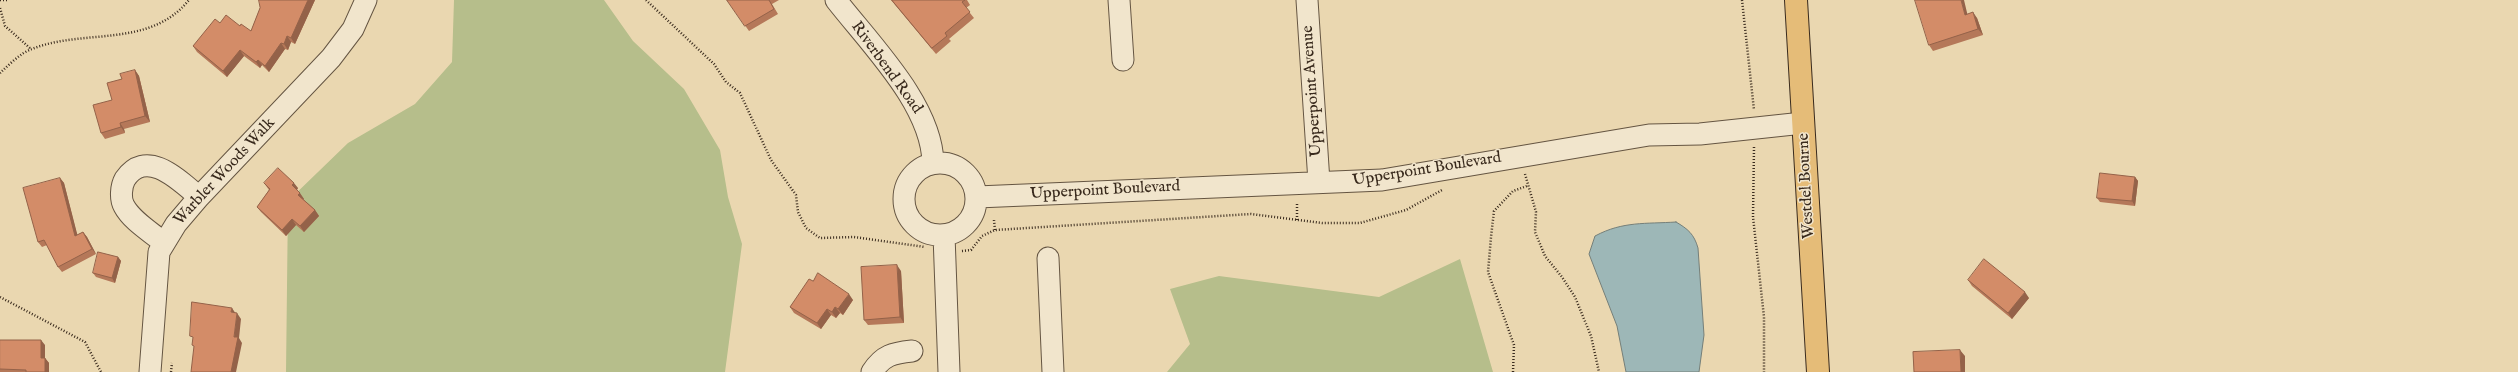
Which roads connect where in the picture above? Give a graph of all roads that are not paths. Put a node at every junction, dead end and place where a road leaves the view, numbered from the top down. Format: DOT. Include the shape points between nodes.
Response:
graph roads {
  1 [pos="366,0"];
  2 [pos="836,0"];
  3 [pos="1119,0"];
  4 [pos="1307,0"];
  5 [pos="1796,0"];
  6 [pos="1123,60"];
  7 [pos="1803,123"];
  8 [pos="933,163"];
  9 [pos="1319,182"];
  10 [pos="199,197"];
  11 [pos="977,197"];
  12 [pos="944,242"];
  13 [pos="164,243"];
  14 [pos="1048,258"];
  15 [pos="912,351"];
  16 [pos="150,372"];
  17 [pos="872,372"];
  18 [pos="949,372"];
  19 [pos="1053,372"];
  20 [pos="1818,372"];
  1 -- 10 [label="street, Warbler Woods Walk" via="353,29 331,58"];
  2 -- 8 [label="street, Riverbend Road" via="904,87 918,110 931,138"];
  3 -- 6 [label="street"];
  4 -- 9 [label="street, Upperpoint Avenue"];
  5 -- 7 [label="main road, Westdel Bourne"];
  7 -- 9 [label="street, Upperpoint Boulevard" via="1755,129 1649,135 1382,180"];
  7 -- 20 [label="main road, Westdel Bourne"];
  8 -- 11 [label="street" via="946,163 964,171 971,178"];
  8 -- 12 [label="street" via="918,169 911,176 904,191 905,207 912,222 919,229"];
  9 -- 11 [label="street, Upperpoint Boulevard"];
  10 -- 13 [label="street, Warbler Woods Walk"];
  10 -- 13 [label="street" via="157,166 144,166 133,171 125,180 121,192 123,204 130,215"];
  11 -- 12 [label="street" via="976,207 966,225"];
  12 -- 18 [label="street"];
  13 -- 16 [label="street, Warbler Woods Walk" via="159,252"];
  14 -- 19 [label="street"];
  15 -- 17 [label="street" via="892,353 879,361"];
}
